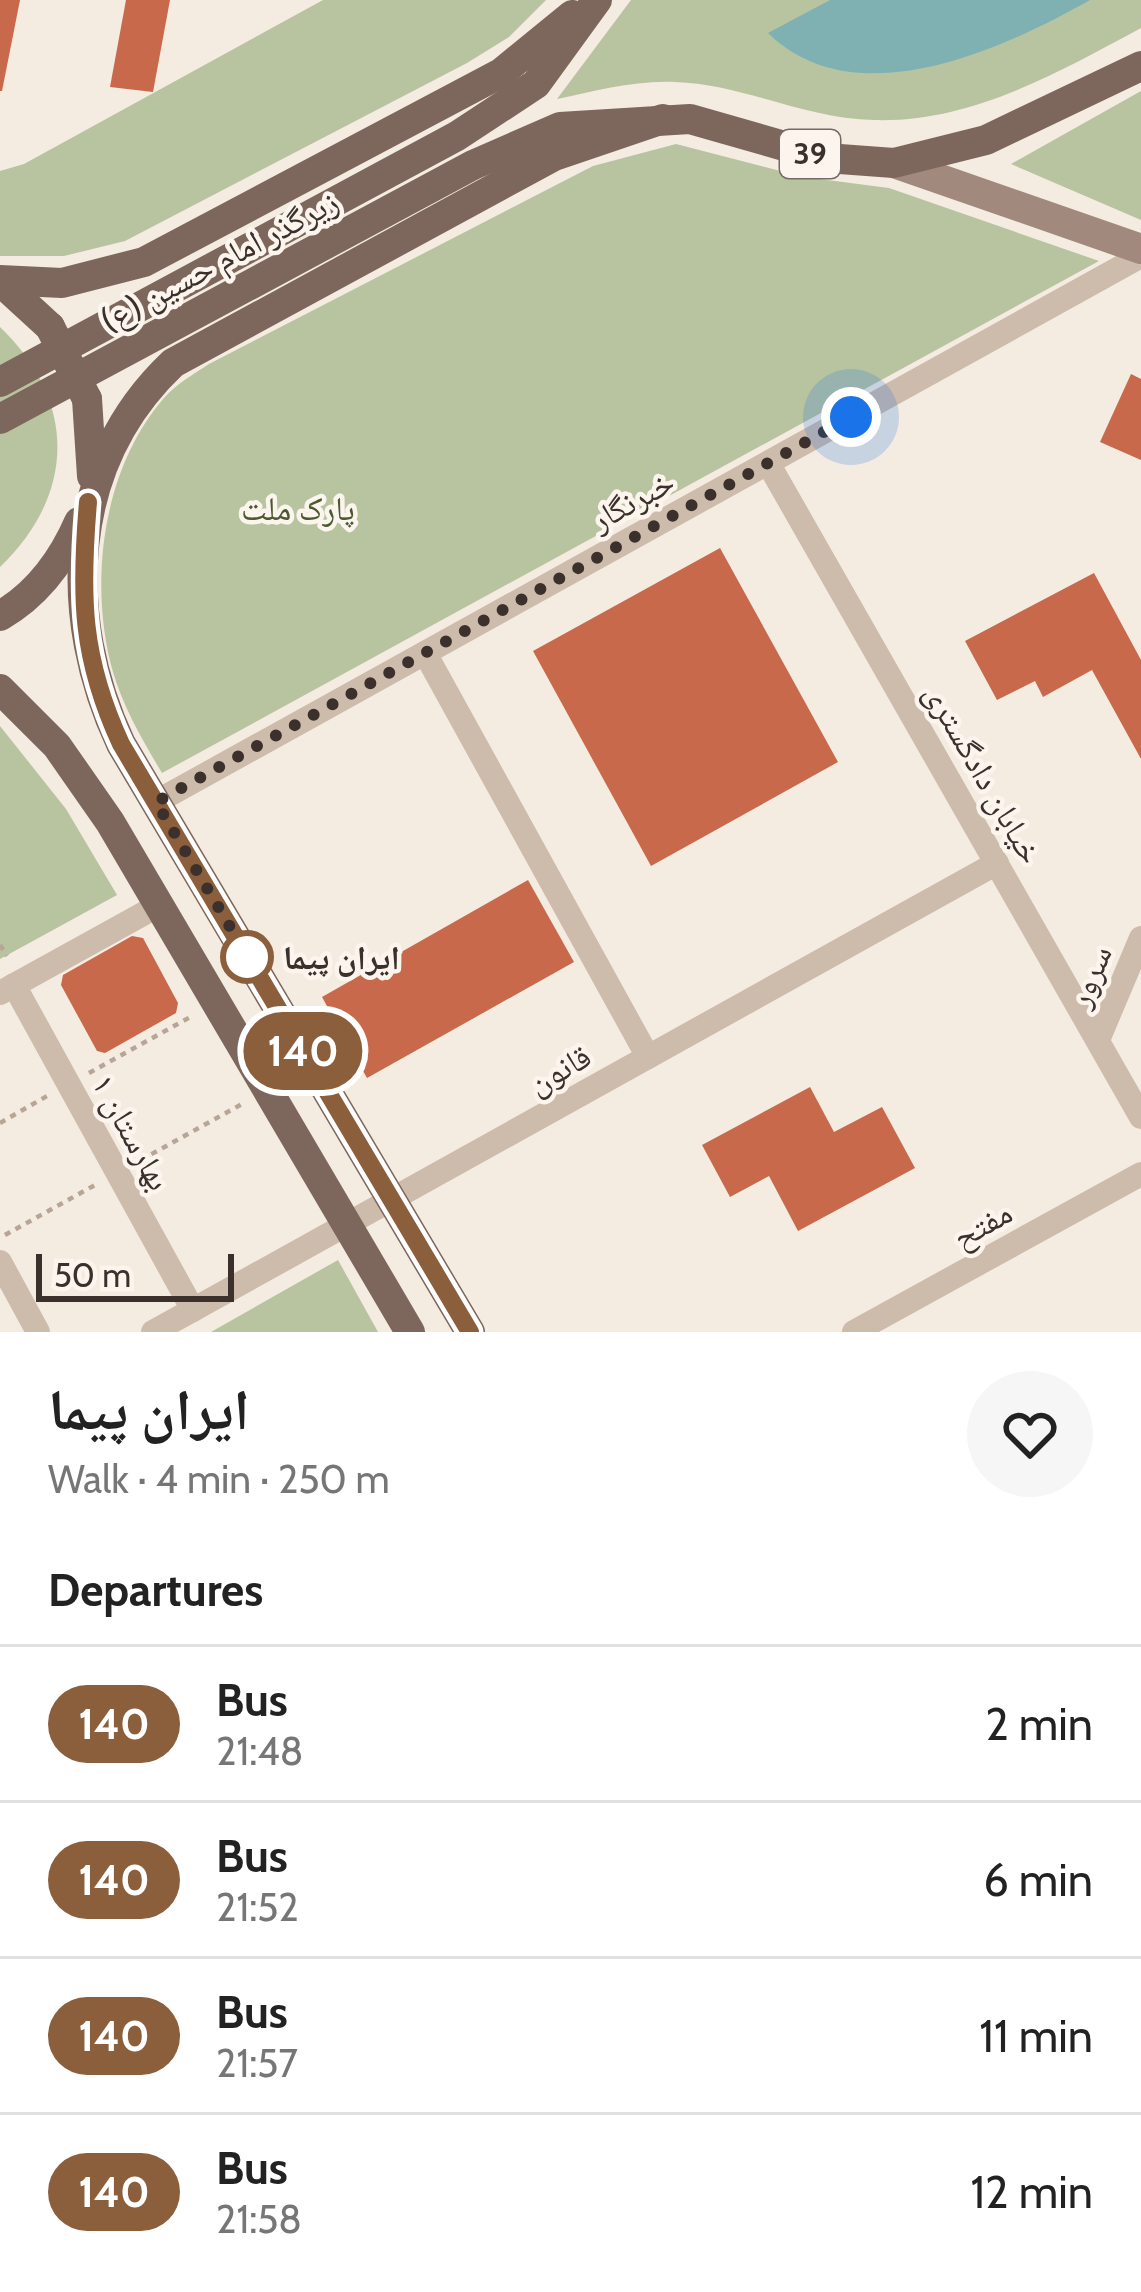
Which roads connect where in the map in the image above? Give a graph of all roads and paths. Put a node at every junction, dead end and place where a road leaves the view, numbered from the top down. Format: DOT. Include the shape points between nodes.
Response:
graph roads {
  1 [pos="593,0"];
  2 [pos="1141,66"];
  3 [pos="663,119"];
  4 [pos="894,163"];
  5 [pos="1141,252"];
  6 [pos="0,280"];
  7 [pos="0,382"];
  8 [pos="0,419"];
  9 [pos="768,463"];
  10 [pos="88,502"];
  11 [pos="0,616"];
  12 [pos="425,653"];
  13 [pos="0,689"];
  14 [pos="156,802"];
  15 [pos="998,863"];
  16 [pos="161,904"];
  17 [pos="232,931"];
  18 [pos="1141,938"];
  19 [pos="0,945"];
  20 [pos="7,956"];
  21 [pos="191,956"];
  22 [pos="7,989"];
  23 [pos="218,1002"];
  24 [pos="1098,1040"];
  25 [pos="648,1058"];
  26 [pos="322,1083"];
  27 [pos="69,1084"];
  28 [pos="280,1108"];
  29 [pos="1141,1117"];
  30 [pos="0,1123"];
  31 [pos="1141,1174"];
  32 [pos="391,1200"];
  33 [pos="347,1224"];
  34 [pos="0,1262"];
  35 [pos="193,1310"];
  36 [pos="38,1332"];
  37 [pos="153,1332"];
  38 [pos="410,1332"];
  39 [pos="470,1332"];
  40 [pos="854,1332"];
  1 -- 6 [label="main road" via="501,73 144,262 62,283"];
  1 -- 7 [label="main road, زیرگذر امام حسین (ع)" via="536,84 458,136"];
  2 -- 4 [label="main road, 39" via="986,140"];
  3 -- 4 [label="main road, 39" via="717,125 826,158"];
  3 -- 8 [label="main road, زیرگذر امام حسین (ع) / 39" via="560,128 473,165"];
  3 -- 10 [label="main road" via="554,157 173,363 117,430"];
  4 -- 5 [label="main road"];
  5 -- 9 [label="street, خبرنگار"];
  6 -- 10 [label="main road, bridge" via="50,327 87,399 94,461"];
  9 -- 12 [label="street, خبرنگار"];
  9 -- 15 [label="street, خیابان دادگستری"];
  10 -- 11 [label="main road" via="63,560"];
  10 -- 14 [label="main road" via="81,583 97,693"];
  12 -- 14 [label="street, خبرنگار"];
  12 -- 25 [label="street"];
  13 -- 16 [label="main road" via="57,746"];
  14 -- 17 [label="main road"];
  15 -- 24 [label="street, خیابان دادگستری"];
  15 -- 25 [label="street, قانون"];
  16 -- 21 [label="main road"];
  16 -- 22 [label="street"];
  17 -- 21 [label="main road"];
  17 -- 26 [label="main road"];
  18 -- 24 [label="street, سرور"];
  19 -- 20 [label="path"];
  21 -- 23 [label="main road"];
  22 -- 27 [label="street, بهارستان ۱"];
  23 -- 27 [label="path"];
  23 -- 28 [label="main road"];
  24 -- 29 [label="street, خیابان دادگستری"];
  25 -- 32 [label="street, قانون"];
  26 -- 28 [label="main road"];
  26 -- 32 [label="main road"];
  27 -- 30 [label="path"];
  27 -- 35 [label="street, بهارستان ۱"];
  28 -- 33 [label="main road"];
  31 -- 40 [label="street, مفتح"];
  32 -- 33 [label="street, قانون"];
  32 -- 39 [label="main road"];
  33 -- 35 [label="street, قانون"];
  33 -- 38 [label="main road"];
  34 -- 36 [label="street"];
  35 -- 37 [label="street, قانون"];
}
